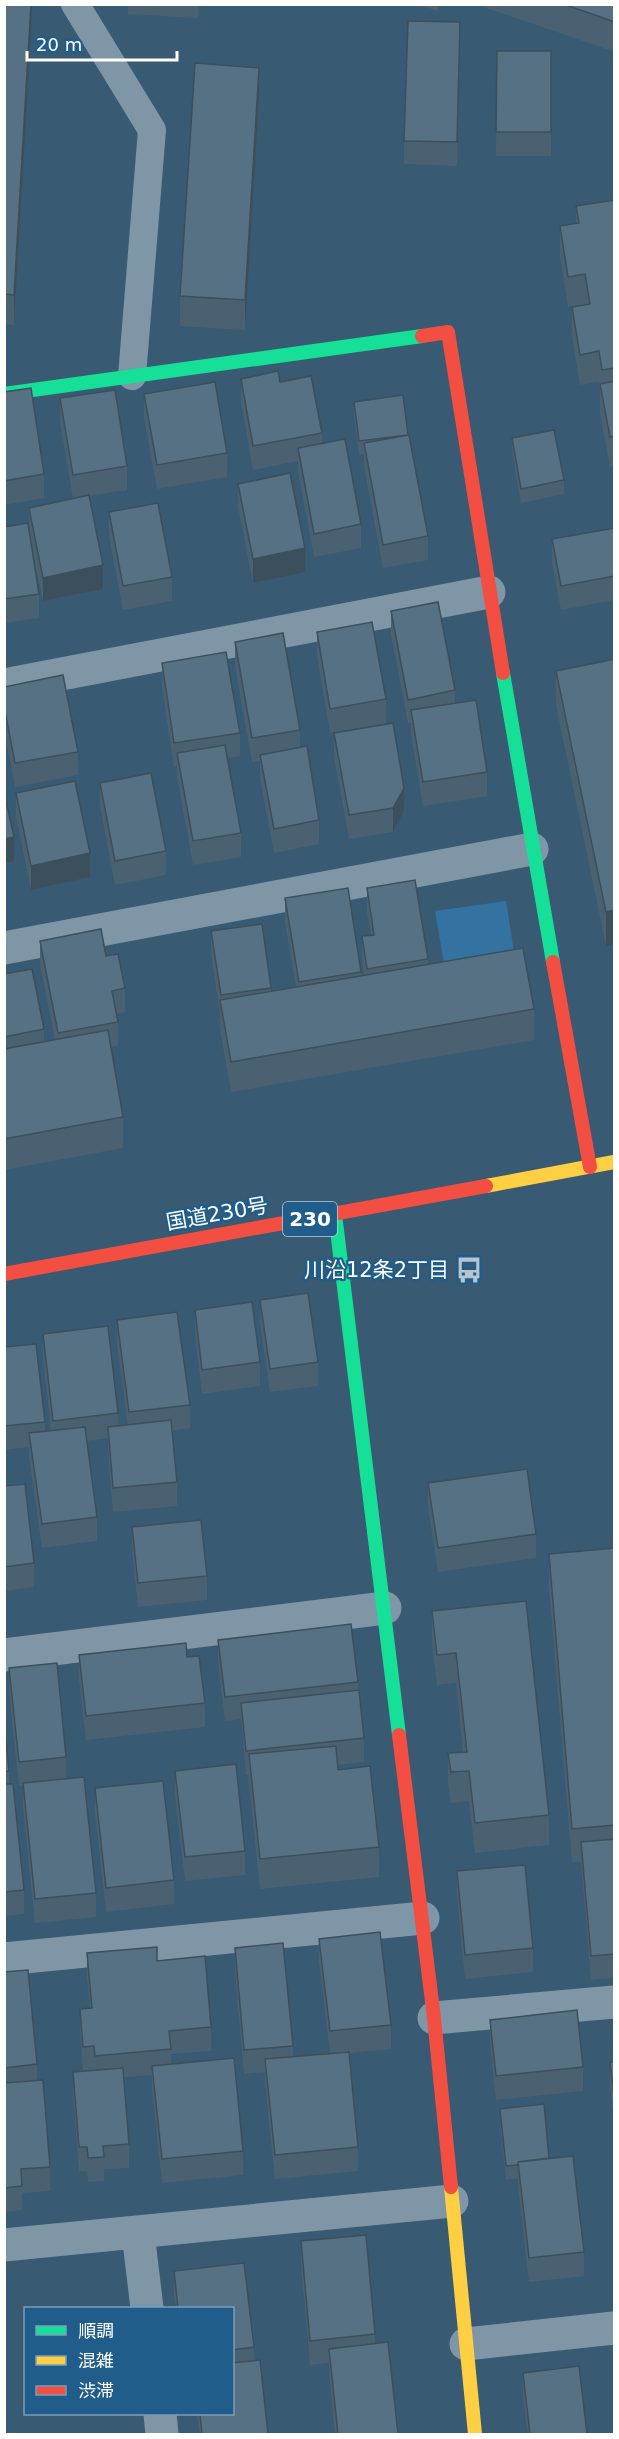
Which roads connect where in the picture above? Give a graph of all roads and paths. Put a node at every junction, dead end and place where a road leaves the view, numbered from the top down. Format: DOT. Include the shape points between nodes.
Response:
graph roads {
  1 [pos="75,4"];
  2 [pos="132,376"];
  3 [pos="4,394"];
  4 [pos="489,592"];
  5 [pos="4,685"];
  6 [pos="532,849"];
  7 [pos="4,948"];
  8 [pos="615,1162"];
  9 [pos="590,1167"];
  10 [pos="335,1214"];
  11 [pos="4,1274"];
  12 [pos="385,1608"];
  13 [pos="4,1655"];
  14 [pos="423,1918"];
  15 [pos="4,1959"];
  16 [pos="615,2002"];
  17 [pos="434,2018"];
  18 [pos="453,2201"];
  19 [pos="138,2233"];
  20 [pos="4,2245"];
  21 [pos="147,2307"];
  22 [pos="615,2328"];
  23 [pos="466,2344"];
  24 [pos="160,2415"];
  25 [pos="162,2434"];
  26 [pos="475,2434"];
  1 -- 2 [label="lane" via="152,130"];
  2 -- 3 [label="main road"];
  2 -- 4 [label="main road" via="447,332"];
  4 -- 5 [label="street"];
  4 -- 6 [label="main road"];
  6 -- 7 [label="street"];
  6 -- 9 [label="main road"];
  8 -- 9 [label="main road, 国道230号 / 230"];
  9 -- 10 [label="main road, 国道230号 / 230"];
  10 -- 11 [label="main road, 国道230号 / 230"];
  10 -- 12 [label="main road"];
  12 -- 13 [label="street"];
  12 -- 14 [label="main road"];
  14 -- 15 [label="street"];
  14 -- 17 [label="main road"];
  16 -- 17 [label="street"];
  17 -- 18 [label="main road"];
  18 -- 19 [label="street"];
  18 -- 23 [label="main road"];
  19 -- 20 [label="street"];
  19 -- 21 [label="street"];
  22 -- 23 [label="street"];
  23 -- 26 [label="main road"];
  24 -- 25 [label="street"];
}
